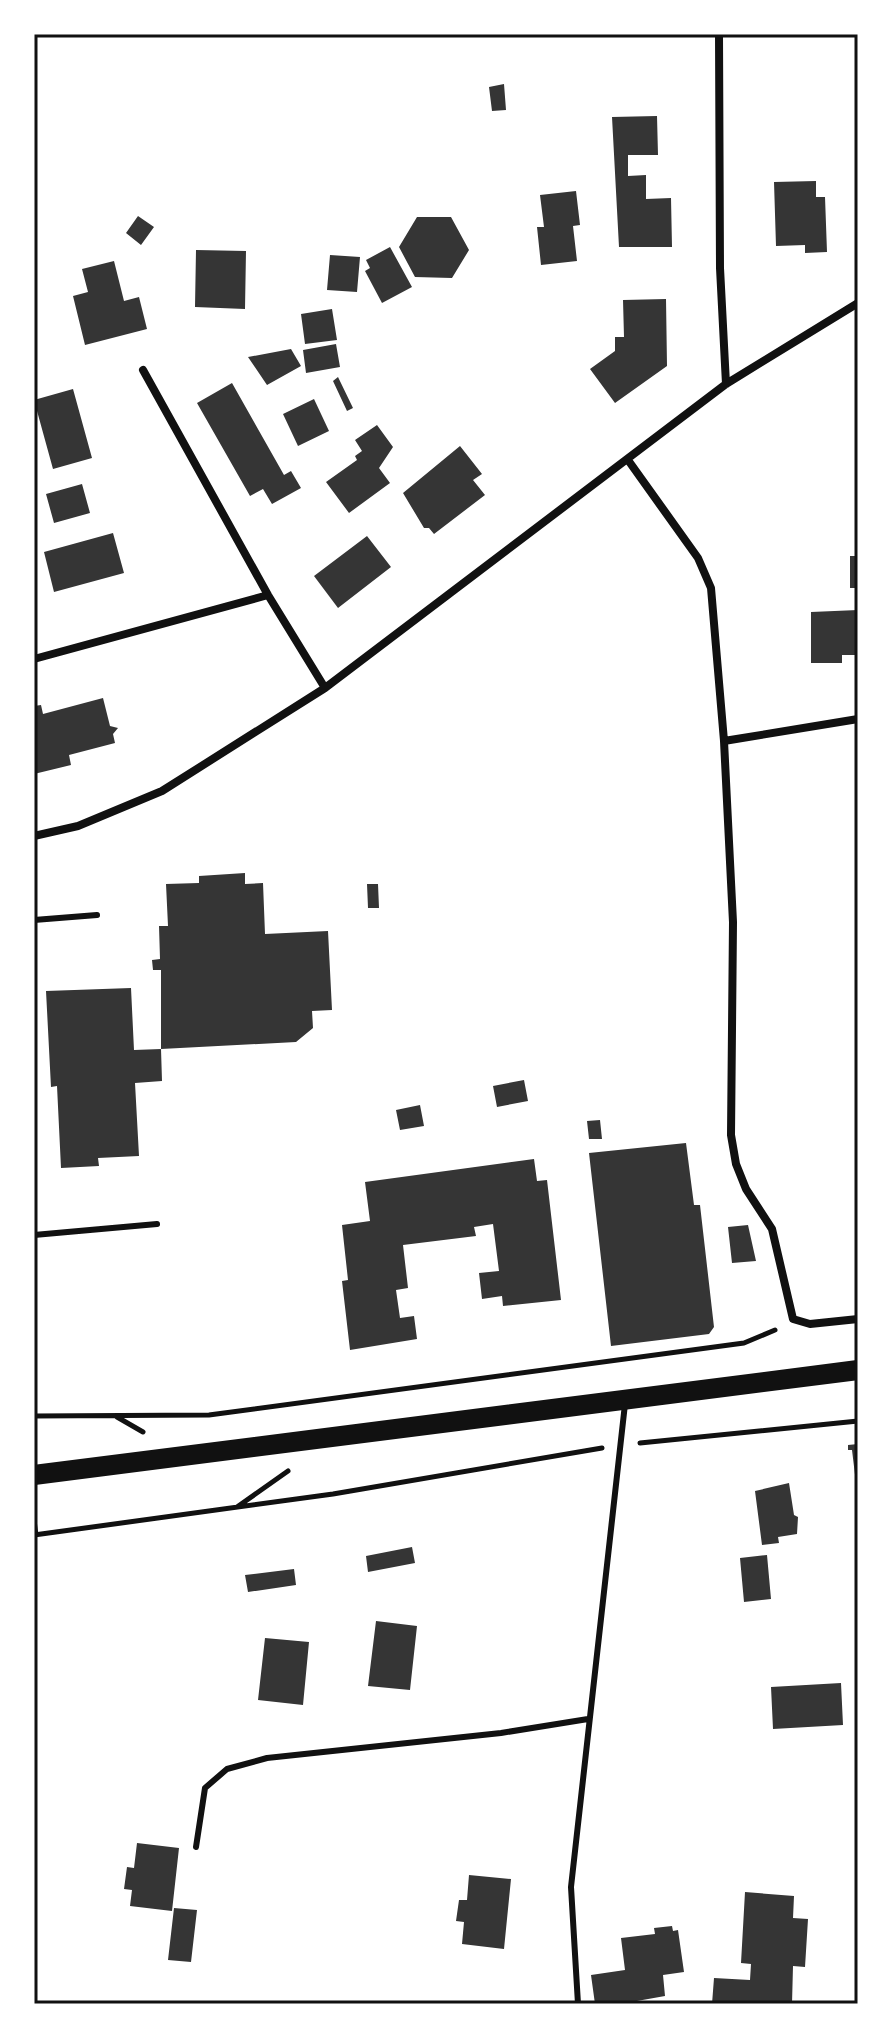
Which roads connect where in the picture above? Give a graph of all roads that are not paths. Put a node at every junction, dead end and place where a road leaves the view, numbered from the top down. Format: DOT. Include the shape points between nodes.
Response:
graph roads {
  1 [pos="719,34"];
  2 [pos="858,303"];
  3 [pos="143,370"];
  4 [pos="726,384"];
  5 [pos="628,460"];
  6 [pos="268,595"];
  7 [pos="34,659"];
  8 [pos="325,688"];
  9 [pos="858,719"];
  10 [pos="724,741"];
  11 [pos="34,836"];
  12 [pos="97,915"];
  13 [pos="34,920"];
  14 [pos="157,1224"];
  15 [pos="34,1235"];
  16 [pos="858,1319"];
  17 [pos="858,1370"];
  18 [pos="625,1400"];
  19 [pos="34,1475"];
  20 [pos="588,1719"];
  21 [pos="196,1847"];
  22 [pos="578,2004"];
  1 -- 4 [label="street"];
  2 -- 4 [label="street"];
  3 -- 6 [label="street"];
  4 -- 5 [label="street"];
  5 -- 8 [label="street"];
  5 -- 10 [label="street" via="698,558 711,588"];
  6 -- 7 [label="street"];
  6 -- 8 [label="street"];
  8 -- 11 [label="street" via="162,791 78,826"];
  9 -- 10 [label="street"];
  10 -- 16 [label="street" via="733,922 731,1135 736,1164 772,1229 793,1319 810,1324"];
  12 -- 13 [label="lane"];
  14 -- 15 [label="lane"];
  17 -- 18 [label="main road"];
  18 -- 19 [label="main road"];
  18 -- 20 [label="lane"];
  20 -- 21 [label="lane" via="267,1758 227,1769 205,1788"];
  20 -- 22 [label="lane" via="571,1887"];
}
